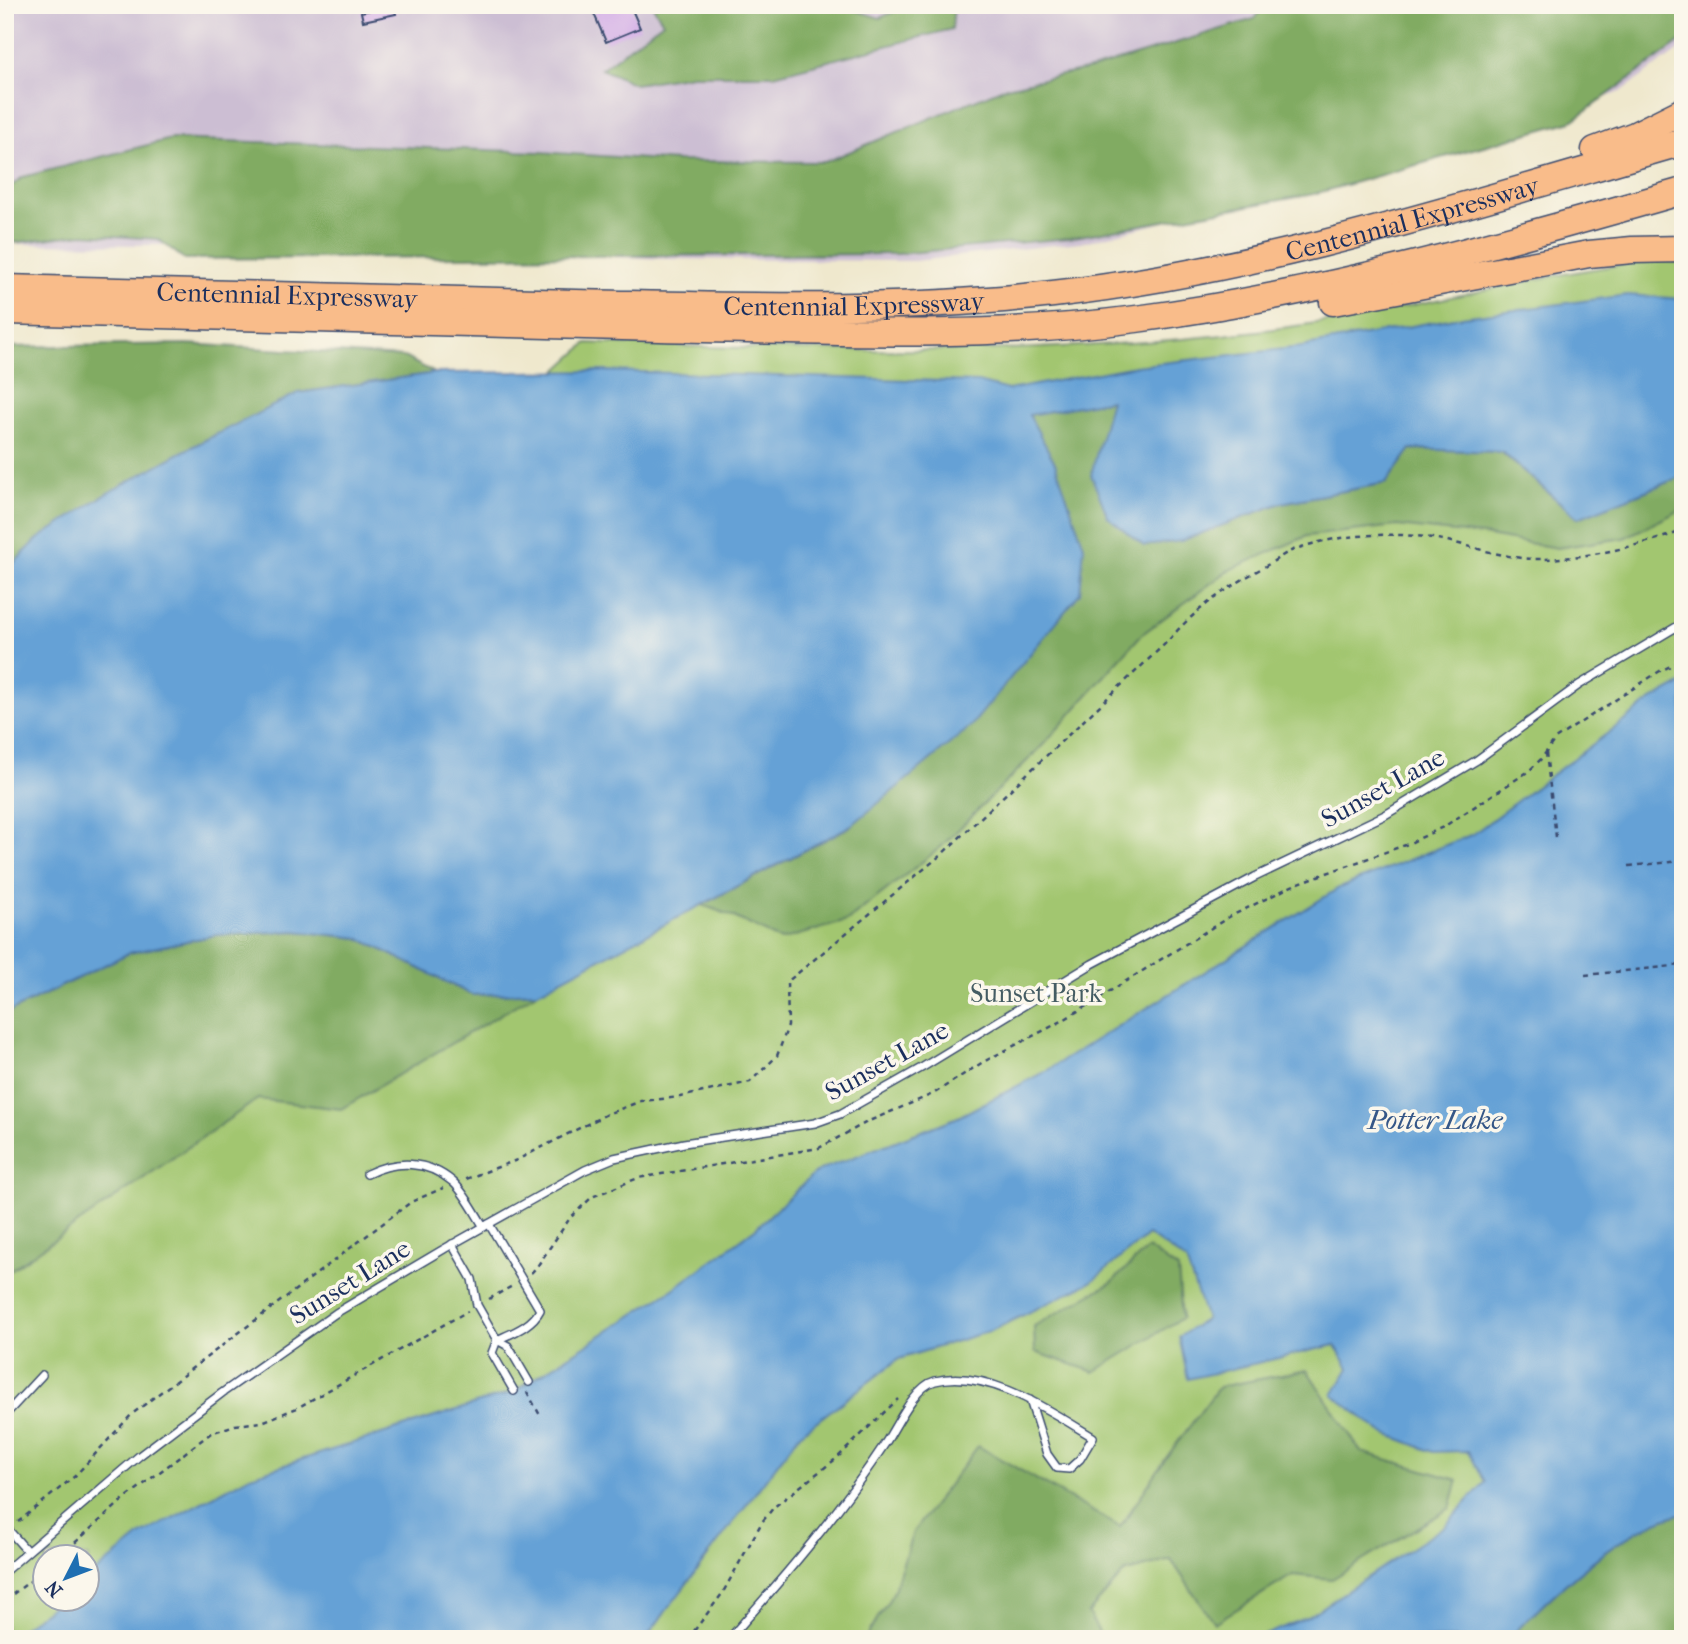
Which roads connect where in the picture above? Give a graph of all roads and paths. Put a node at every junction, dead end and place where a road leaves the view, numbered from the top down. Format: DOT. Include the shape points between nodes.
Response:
graph roads {
  1 [pos="1683,111"];
  2 [pos="1683,142"];
  3 [pos="1683,191"];
  4 [pos="1452,207"];
  5 [pos="1683,249"];
  6 [pos="5,288"];
  7 [pos="5,312"];
  8 [pos="1164,315"];
  9 [pos="1683,531"];
  10 [pos="1683,623"];
  11 [pos="1545,753"];
  12 [pos="1556,837"];
  13 [pos="1683,861"];
  14 [pos="1629,866"];
  15 [pos="1683,965"];
  16 [pos="1586,975"];
  17 [pos="367,1174"];
  18 [pos="454,1184"];
  19 [pos="486,1226"];
  20 [pos="452,1244"];
  21 [pos="497,1340"];
  22 [pos="42,1376"];
  23 [pos="529,1382"];
  24 [pos="924,1387"];
  25 [pos="514,1391"];
  26 [pos="1030,1400"];
  27 [pos="532,1402"];
  28 [pos="5,1415"];
  29 [pos="541,1417"];
  30 [pos="7,1528"];
  31 [pos="27,1551"];
  32 [pos="5,1571"];
  33 [pos="32,1580"];
  34 [pos="5,1600"];
  35 [pos="688,1639"];
  36 [pos="729,1639"];
  1 -- 4 [label="highway" via="1635,135"];
  2 -- 4 [label="highway, Centennial Expressway"];
  3 -- 8 [label="highway, Centennial Expressway" via="1362,279"];
  4 -- 6 [label="highway, Centennial Expressway" via="1322,243 1170,276 967,302 819,308"];
  5 -- 8 [label="highway" via="1589,254 1298,307"];
  7 -- 8 [label="highway, Centennial Expressway" via="871,332 1047,328"];
  9 -- 18 [label="path" via="1620,549 1541,559 1402,535 1336,538 1291,551 1186,620 941,855 787,982 788,1027 777,1056 750,1082 641,1101 517,1160"];
  10 -- 19 [label="lane, Sunset Lane" via="1579,685 1477,760 1385,815 1255,877 1092,964 840,1114 815,1123 614,1158"];
  11 -- 12 [label="path"];
  13 -- 14 [label="path"];
  15 -- 16 [label="path"];
  17 -- 18 [label="lane" via="411,1163 430,1168"];
  18 -- 19 [label="lane"];
  18 -- 30 [label="path" via="411,1202 132,1414 75,1476"];
  19 -- 20 [label="lane, Sunset Lane"];
  19 -- 21 [label="lane" via="540,1310 524,1327"];
  20 -- 21 [label="lane"];
  20 -- 31 [label="lane, Sunset Lane" via="336,1312 222,1393"];
  21 -- 23 [label="lane" via="509,1346"];
  21 -- 25 [label="lane" via="492,1353"];
  22 -- 28 [label="lane"];
  24 -- 26 [label="lane" via="934,1381 964,1379"];
  24 -- 35 [label="path" via="906,1392 837,1458 774,1507 722,1594"];
  24 -- 36 [label="lane" via="825,1528"];
  26 -- 26 [label="lane" via="1047,1454 1057,1468 1069,1469 1093,1437"];
  27 -- 29 [label="path"];
  30 -- 31 [label="lane"];
  31 -- 32 [label="lane, Sunset Lane"];
  33 -- 34 [label="path"];
}
